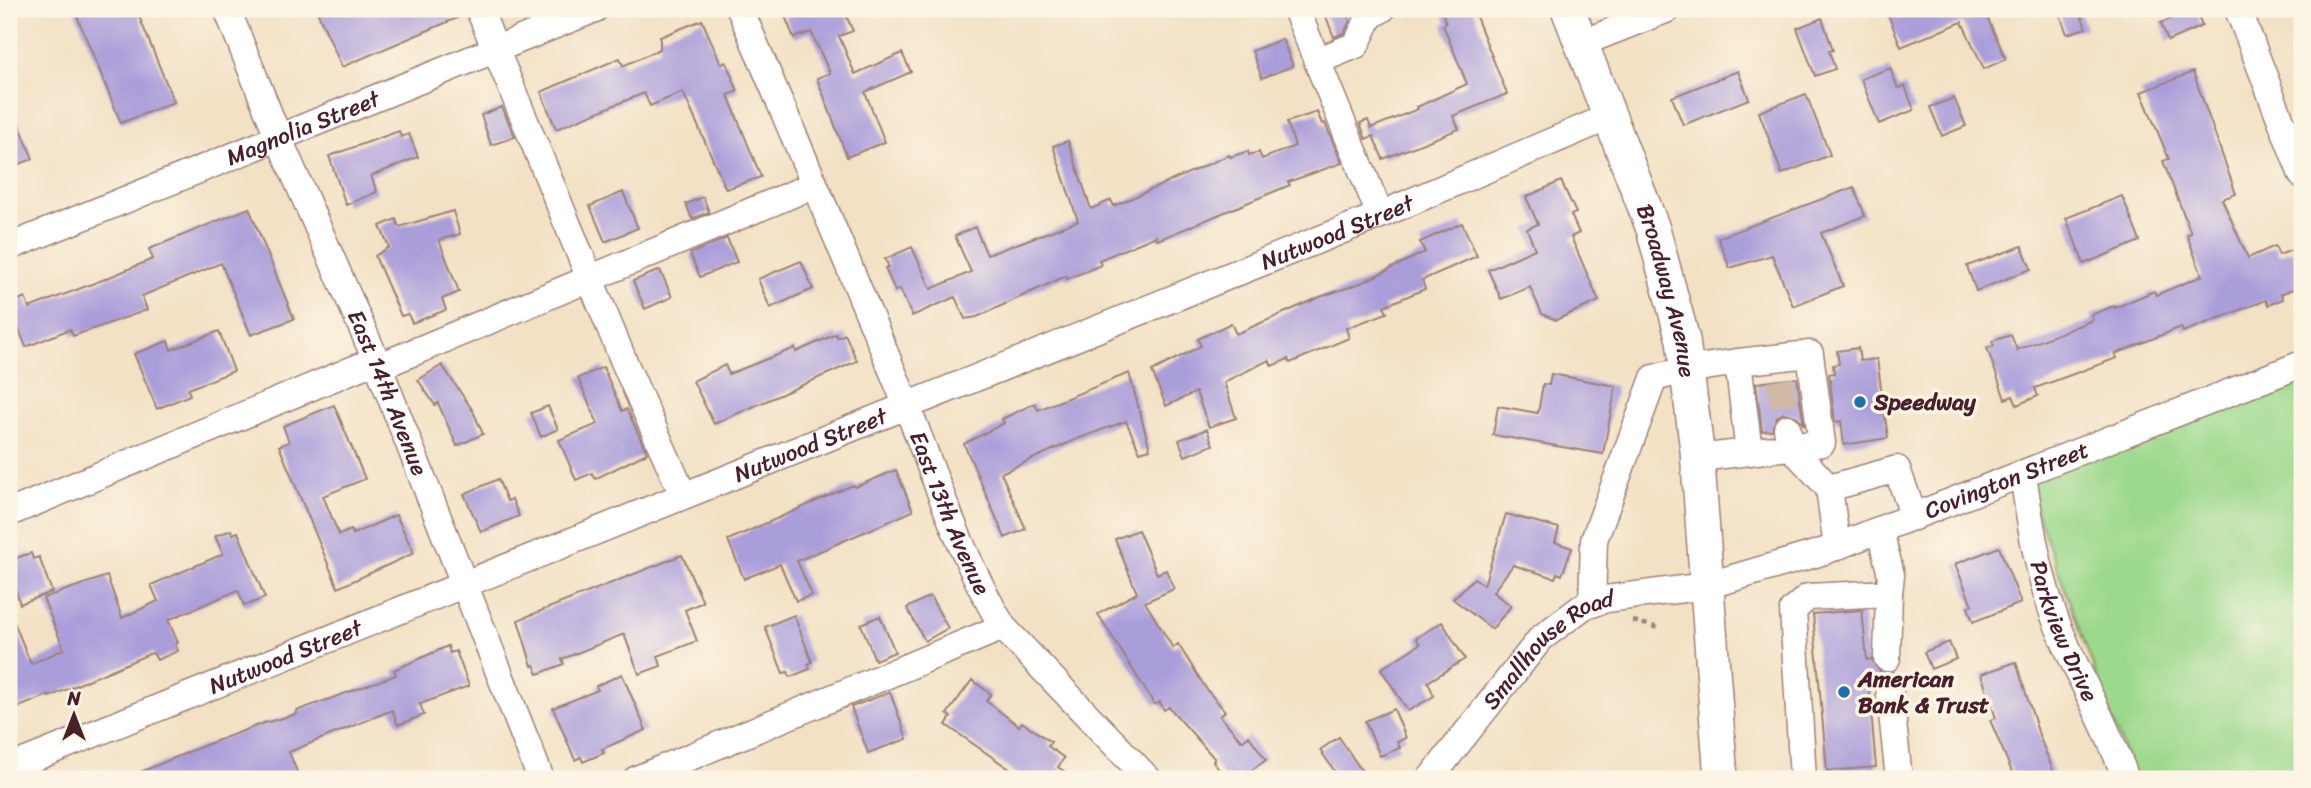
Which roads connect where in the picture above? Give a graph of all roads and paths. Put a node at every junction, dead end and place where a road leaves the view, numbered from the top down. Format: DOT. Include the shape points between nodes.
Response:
graph roads {
  1 [pos="227,9"];
  2 [pos="480,9"];
  3 [pos="595,9"];
  4 [pos="740,9"];
  5 [pos="1296,9"];
  6 [pos="1382,9"];
  7 [pos="1568,9"];
  8 [pos="1668,9"];
  9 [pos="2242,10"];
  10 [pos="1582,43"];
  11 [pos="498,49"];
  12 [pos="1317,61"];
  13 [pos="1611,117"];
  14 [pos="279,139"];
  15 [pos="2302,175"];
  16 [pos="814,185"];
  17 [pos="1380,215"];
  18 [pos="9,247"];
  19 [pos="592,276"];
  20 [pos="1738,362"];
  21 [pos="377,364"];
  22 [pos="2302,364"];
  23 [pos="1688,368"];
  24 [pos="906,406"];
  25 [pos="1789,438"];
  26 [pos="1749,452"];
  27 [pos="1698,458"];
  28 [pos="2023,474"];
  29 [pos="1829,488"];
  30 [pos="683,495"];
  31 [pos="9,513"];
  32 [pos="1914,517"];
  33 [pos="1880,531"];
  34 [pos="1837,547"];
  35 [pos="463,583"];
  36 [pos="1706,586"];
  37 [pos="1889,593"];
  38 [pos="1592,604"];
  39 [pos="1003,627"];
  40 [pos="1887,658"];
  41 [pos="1889,685"];
  42 [pos="9,768"];
  43 [pos="541,779"];
  44 [pos="637,779"];
  45 [pos="1148,779"];
  46 [pos="1430,779"];
  47 [pos="1721,779"];
  48 [pos="1802,779"];
  49 [pos="1899,779"];
  50 [pos="2126,779"];
  1 -- 14 [label="street, East 14th Avenue"];
  2 -- 11 [label="street"];
  3 -- 11 [label="street, Magnolia Street"];
  4 -- 16 [label="street, East 13th Avenue"];
  5 -- 12 [label="street"];
  6 -- 12 [label="street" via="1370,16 1356,45"];
  7 -- 10 [label="main road, Broadway Avenue"];
  8 -- 10 [label="street"];
  9 -- 15 [label="street"];
  10 -- 13 [label="main road, Broadway Avenue"];
  11 -- 14 [label="street, Magnolia Street"];
  11 -- 19 [label="street"];
  12 -- 17 [label="street"];
  13 -- 17 [label="street, Nutwood Street"];
  13 -- 23 [label="main road, Broadway Avenue" via="1664,265"];
  14 -- 18 [label="street, Magnolia Street"];
  14 -- 21 [label="street, East 14th Avenue"];
  16 -- 19 [label="street"];
  16 -- 24 [label="street, East 13th Avenue"];
  17 -- 24 [label="street, Nutwood Street"];
  19 -- 21 [label="street"];
  19 -- 30 [label="street"];
  20 -- 23 [label="street"];
  20 -- 25 [label="street" via="1777,369 1810,354 1822,443"];
  20 -- 26 [label="street"];
  21 -- 31 [label="street"];
  21 -- 35 [label="street, East 14th Avenue"];
  22 -- 28 [label="street, Covington Street"];
  23 -- 27 [label="main road, Broadway Avenue"];
  23 -- 38 [label="street" via="1654,378 1594,540"];
  24 -- 30 [label="street, Nutwood Street"];
  24 -- 39 [label="street, East 13th Avenue" via="953,525"];
  25 -- 26 [label="street"];
  25 -- 29 [label="street"];
  26 -- 27 [label="street"];
  27 -- 36 [label="main road, Broadway Avenue"];
  28 -- 32 [label="street, Covington Street"];
  28 -- 50 [label="street, Parkview Drive" via="2030,523 2056,622"];
  29 -- 32 [label="street" via="1897,469"];
  29 -- 34 [label="street"];
  30 -- 35 [label="street, Nutwood Street"];
  32 -- 33 [label="street, Covington Street"];
  33 -- 34 [label="street, Covington Street"];
  33 -- 37 [label="street" via="1891,575"];
  34 -- 36 [label="street, Covington Street"];
  35 -- 42 [label="street, Nutwood Street"];
  35 -- 43 [label="street, East 14th Avenue"];
  36 -- 38 [label="street, Smallhouse Road"];
  36 -- 47 [label="main road, Broadway Avenue"];
  37 -- 40 [label="street"];
  37 -- 48 [label="street" via="1808,597 1793,610"];
  38 -- 46 [label="street, Smallhouse Road" via="1562,619 1541,638"];
  39 -- 44 [label="street"];
  39 -- 45 [label="street, East 13th Avenue"];
  41 -- 49 [label="street"];
}
